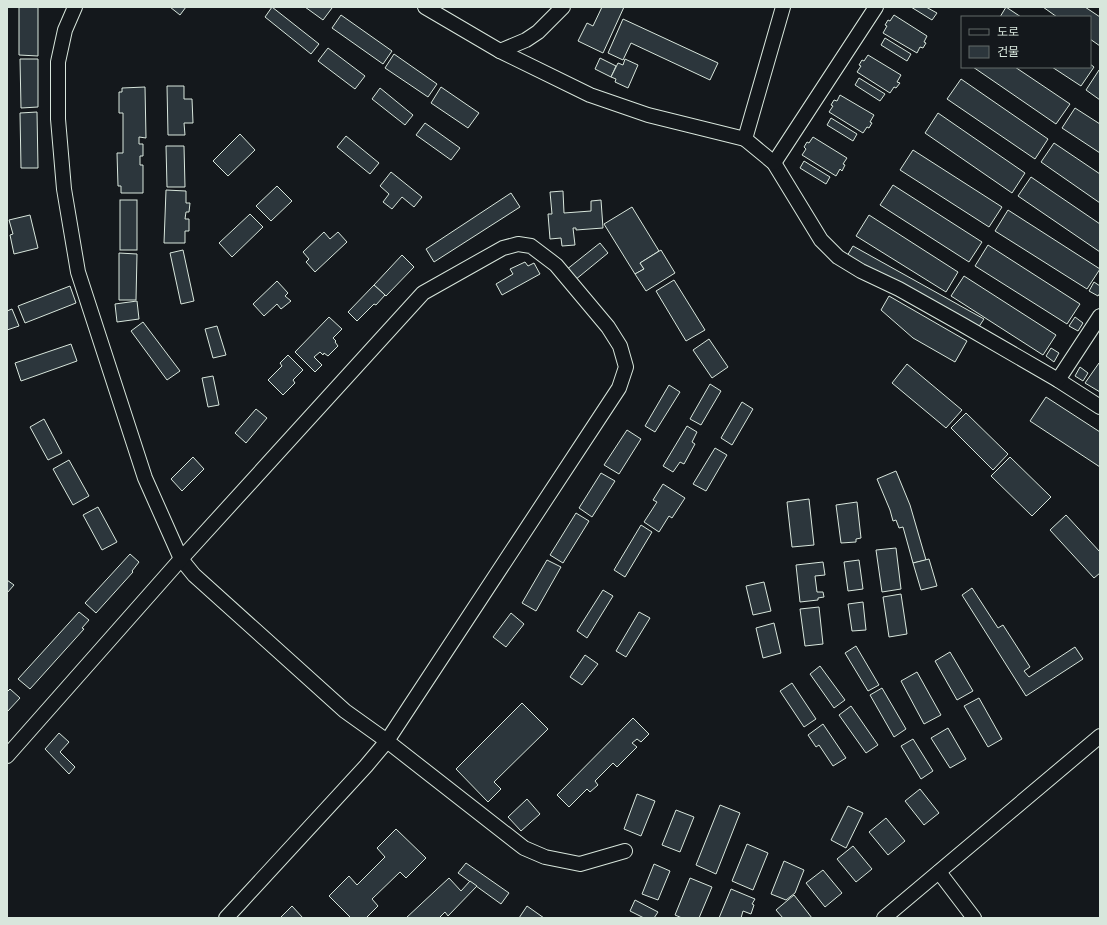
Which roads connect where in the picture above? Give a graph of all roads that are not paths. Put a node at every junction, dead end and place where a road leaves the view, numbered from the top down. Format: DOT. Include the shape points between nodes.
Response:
graph roads {
  1 [pos="75,7"];
  2 [pos="425,7"];
  3 [pos="562,7"];
  4 [pos="783,7"];
  5 [pos="876,7"];
  6 [pos="500,51"];
  7 [pos="745,139"];
  8 [pos="774,163"];
  9 [pos="1100,316"];
  10 [pos="1058,380"];
  11 [pos="1100,407"];
  12 [pos="181,559"];
  13 [pos="387,740"];
  14 [pos="1098,740"];
  15 [pos="7,756"];
  16 [pos="625,851"];
  17 [pos="940,872"];
  18 [pos="226,918"];
  19 [pos="884,918"];
  20 [pos="974,918"];
  1 -- 12 [label="street" via="65,30 58,62 58,119 64,189 78,272 145,478"];
  2 -- 6 [label="street"];
  3 -- 6 [label="street" via="538,32"];
  4 -- 7 [label="street"];
  5 -- 8 [label="street"];
  6 -- 7 [label="street" via="590,95 648,115"];
  7 -- 8 [label="street"];
  8 -- 10 [label="street" via="821,240 838,257"];
  9 -- 10 [label="street"];
  10 -- 11 [label="street"];
  12 -- 13 [label="street" via="194,574 345,711"];
  12 -- 13 [label="street" via="423,293 503,248 518,244 531,246 556,265 608,327 620,346 626,367 619,388"];
  12 -- 15 [label="street"];
  13 -- 16 [label="street" via="524,848 545,857 580,864"];
  13 -- 18 [label="street"];
  14 -- 17 [label="street"];
  17 -- 19 [label="street"];
  17 -- 20 [label="street"];
}
